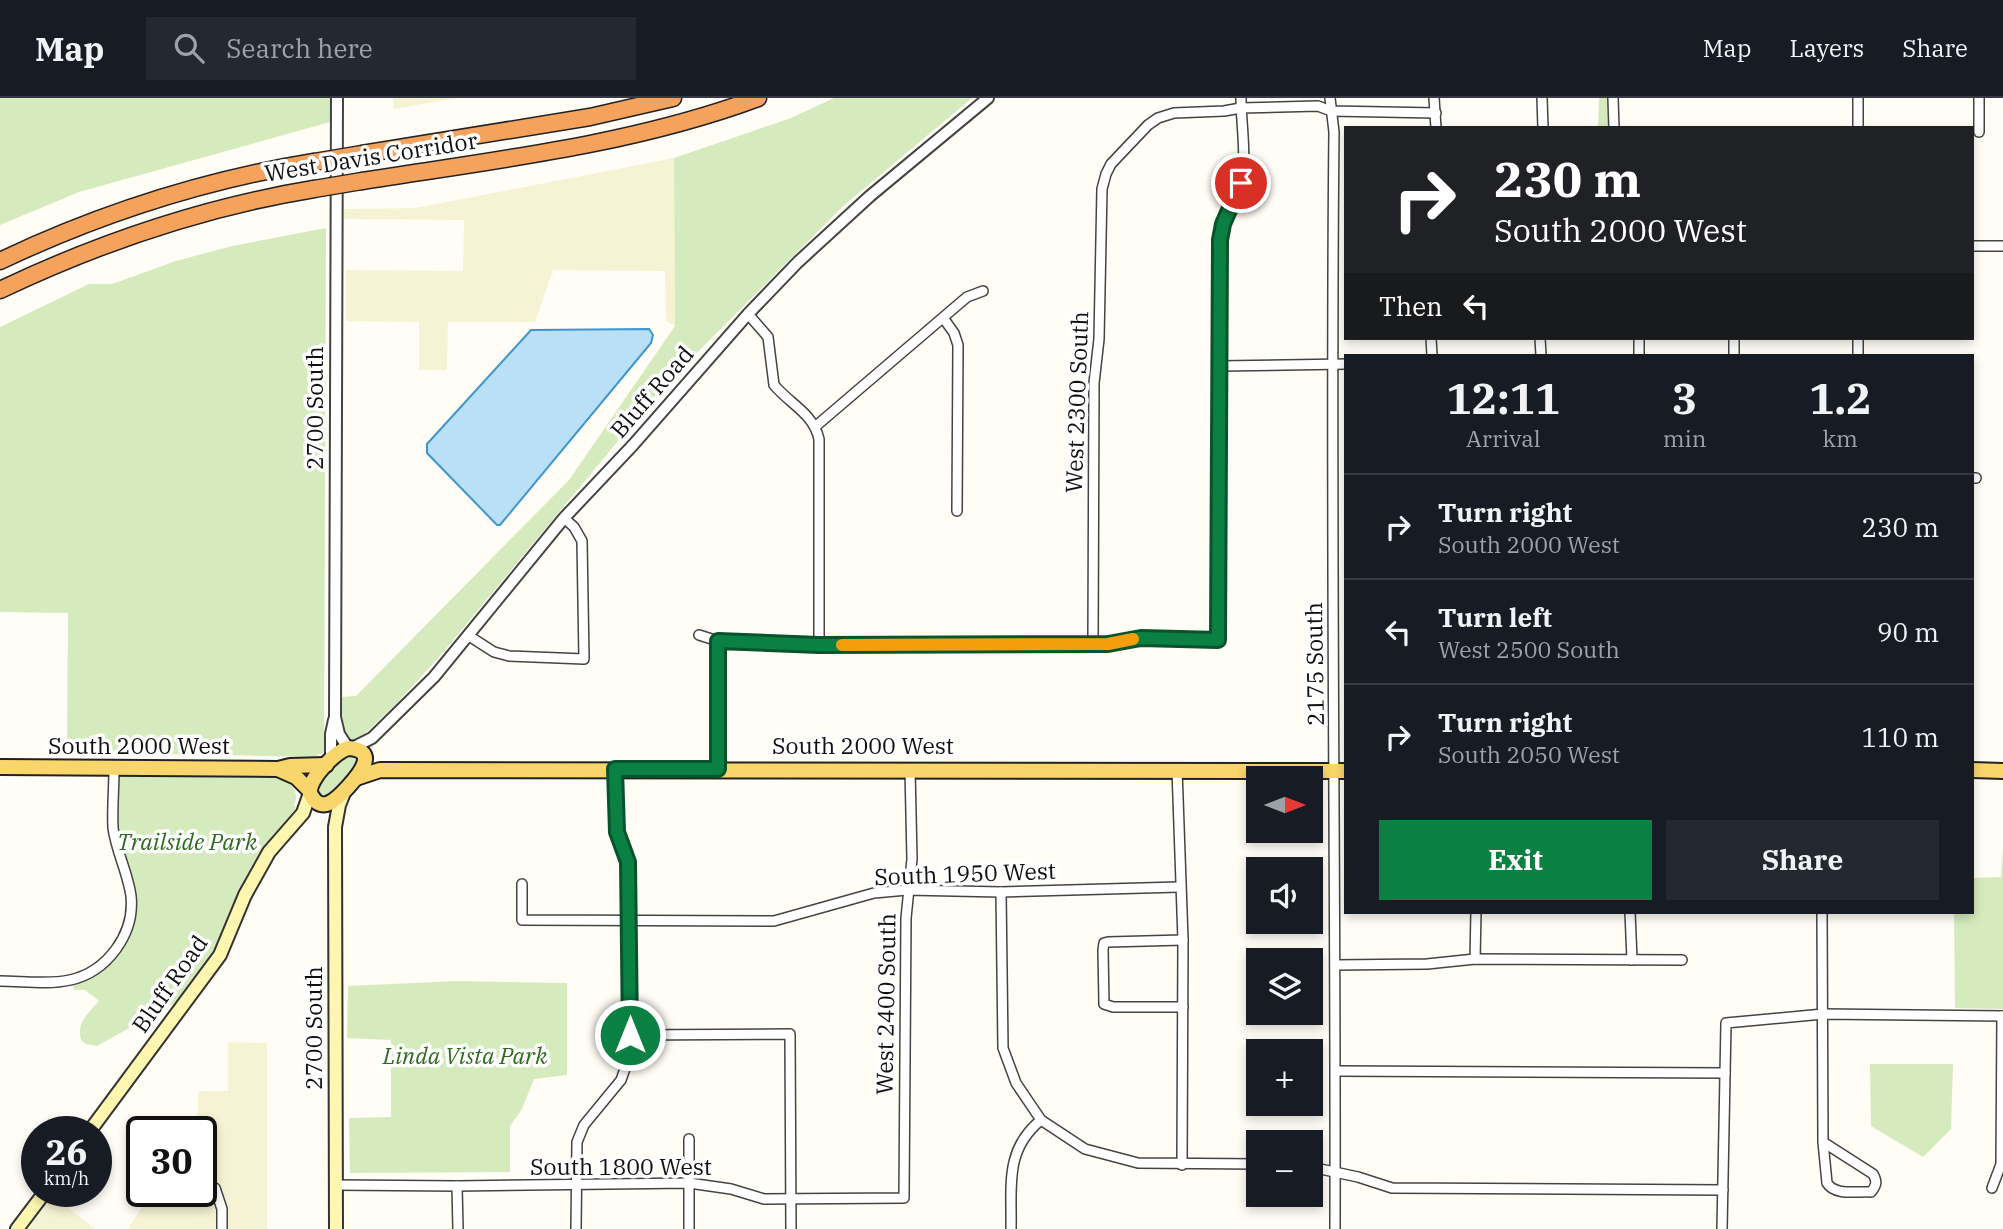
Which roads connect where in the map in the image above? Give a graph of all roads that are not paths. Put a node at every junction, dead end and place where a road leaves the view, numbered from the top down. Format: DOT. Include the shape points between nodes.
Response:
graph roads {
  1 [pos="337,98"];
  2 [pos="673,98"];
  3 [pos="758,98"];
  4 [pos="988,98"];
  5 [pos="1330,98"];
  6 [pos="1434,98"];
  7 [pos="1542,98"];
  8 [pos="1613,98"];
  9 [pos="1858,98"];
  10 [pos="1979,98"];
  11 [pos="1241,103"];
  12 [pos="1331,111"];
  13 [pos="1436,113"];
  14 [pos="1436,126"];
  15 [pos="1543,126"];
  16 [pos="1614,126"];
  17 [pos="1858,126"];
  18 [pos="1979,132"];
  19 [pos="1974,246"];
  20 [pos="2003,246"];
  21 [pos="0,261"];
  22 [pos="0,290"];
  23 [pos="983,291"];
  24 [pos="748,314"];
  25 [pos="944,319"];
  26 [pos="1331,364"];
  27 [pos="1344,364"];
  28 [pos="1220,366"];
  29 [pos="816,426"];
  30 [pos="957,511"];
  31 [pos="564,518"];
  32 [pos="699,635"];
  33 [pos="468,636"];
  34 [pos="718,641"];
  35 [pos="1093,644"];
  36 [pos="819,645"];
  37 [pos="335,717"];
  38 [pos="357,753"];
  39 [pos="328,763"];
  40 [pos="0,767"];
  41 [pos="114,769"];
  42 [pos="278,769"];
  43 [pos="615,769"];
  44 [pos="718,769"];
  45 [pos="910,769"];
  46 [pos="1177,769"];
  47 [pos="380,770"];
  48 [pos="1974,770"];
  49 [pos="1341,771"];
  50 [pos="2003,771"];
  51 [pos="356,778"];
  52 [pos="345,790"];
  53 [pos="309,792"];
  54 [pos="323,805"];
  55 [pos="298,818"];
  56 [pos="335,827"];
  57 [pos="522,884"];
  58 [pos="1179,887"];
  59 [pos="908,890"];
  60 [pos="1000,892"];
  61 [pos="1476,914"];
  62 [pos="1630,914"];
  63 [pos="1822,914"];
  64 [pos="629,921"];
  65 [pos="1183,940"];
  66 [pos="1475,959"];
  67 [pos="1632,960"];
  68 [pos="1682,960"];
  69 [pos="1336,965"];
  70 [pos="0,981"];
  71 [pos="1183,1007"];
  72 [pos="1823,1014"];
  73 [pos="2003,1016"];
  74 [pos="630,1035"];
  75 [pos="1336,1071"];
  76 [pos="1725,1073"];
  77 [pos="101,1116"];
  78 [pos="1041,1120"];
  79 [pos="689,1139"];
  80 [pos="1823,1142"];
  81 [pos="1246,1164"];
  82 [pos="1182,1165"];
  83 [pos="1323,1170"];
  84 [pos="1335,1173"];
  85 [pos="689,1183"];
  86 [pos="335,1185"];
  87 [pos="576,1185"];
  88 [pos="457,1186"];
  89 [pos="1992,1188"];
  90 [pos="1723,1190"];
  91 [pos="217,1194"];
  92 [pos="904,1198"];
  93 [pos="791,1200"];
  94 [pos="34,1207"];
  95 [pos="19,1228"];
  96 [pos="222,1229"];
  97 [pos="336,1229"];
  98 [pos="457,1229"];
  99 [pos="576,1229"];
  100 [pos="689,1229"];
  101 [pos="791,1229"];
  102 [pos="1011,1229"];
  103 [pos="1335,1229"];
  104 [pos="1722,1229"];
  1 -- 37 [label="street, 2700 South"];
  2 -- 21 [label="highway, West Davis Corridor, bridge" via="590,117 230,178 87,222"];
  3 -- 22 [label="highway, West Davis Corridor, bridge" via="622,138 238,203 76,255"];
  4 -- 24 [label="street, Bluff Road" via="870,196"];
  5 -- 12 [label="street, 2175 South"];
  6 -- 13 [label="street"];
  7 -- 15 [label="street"];
  8 -- 16 [label="street"];
  9 -- 17 [label="street"];
  10 -- 18 [label="street"];
  11 -- 12 [label="street" via="1318,106"];
  11 -- 28 [label="street" via="1241,183 1220,240"];
  11 -- 35 [label="street, West 2300 South" via="1224,111 1158,118 1111,164 1102,189 1094,383"];
  12 -- 13 [label="street"];
  12 -- 26 [label="street, 2175 South"];
  13 -- 14 [label="street"];
  19 -- 20 [label="street"];
  23 -- 25 [label="street" via="967,297"];
  24 -- 29 [label="street" via="768,337 774,385"];
  24 -- 31 [label="street, Bluff Road"];
  25 -- 29 [label="street"];
  25 -- 30 [label="street" via="958,345"];
  26 -- 27 [label="street"];
  26 -- 28 [label="street"];
  26 -- 49 [label="street, 2175 South"];
  28 -- 35 [label="street" via="1218,640 1141,638"];
  29 -- 36 [label="street"];
  31 -- 33 [label="street, Bluff Road"];
  31 -- 33 [label="street" via="582,541 584,659 509,656"];
  32 -- 34 [label="street"];
  33 -- 38 [label="street, Bluff Road"];
  34 -- 36 [label="street"];
  34 -- 44 [label="street"];
  35 -- 36 [label="street"];
  37 -- 38 [label="street" via="340,734"];
  37 -- 39 [label="street, 2700 South"];
  38 -- 39 [label="main road" via="341,750"];
  38 -- 47 [label="main road"];
  38 -- 51 [label="main road" via="363,770"];
  39 -- 42 [label="main road, South 2000 West"];
  39 -- 53 [label="main road" via="311,782"];
  40 -- 41 [label="main road, South 2000 West"];
  41 -- 42 [label="main road, South 2000 West"];
  41 -- 70 [label="street" via="113,830 130,890 126,933 102,964 80,977"];
  42 -- 53 [label="main road" via="300,779"];
  43 -- 44 [label="main road, South 2000 West"];
  43 -- 47 [label="main road, South 2000 West"];
  43 -- 64 [label="street" via="617,832 628,862"];
  44 -- 45 [label="main road, South 2000 West"];
  45 -- 46 [label="main road, South 2000 West"];
  45 -- 59 [label="street, West 2400 South"];
  46 -- 49 [label="main road, South 2000 West"];
  46 -- 58 [label="street"];
  47 -- 51 [label="main road, South 2000 West"];
  48 -- 50 [label="main road"];
  49 -- 69 [label="street, 2175 South"];
  51 -- 52 [label="main road"];
  52 -- 54 [label="main road"];
  52 -- 56 [label="main road, 2700 South"];
  53 -- 54 [label="main road"];
  53 -- 55 [label="main road, Bluff Road"];
  54 -- 55 [label="main road, Bluff Road"];
  54 -- 56 [label="main road, 2700 South"];
  55 -- 77 [label="main road, Bluff Road" via="269,852 220,955"];
  56 -- 86 [label="main road, 2700 South"];
  57 -- 64 [label="street, South 1950 West" via="522,920"];
  58 -- 60 [label="street, South 1950 West"];
  58 -- 65 [label="street"];
  59 -- 60 [label="street, South 1950 West"];
  59 -- 64 [label="street, South 1950 West" via="874,893 775,921"];
  59 -- 92 [label="street, West 2400 South"];
  60 -- 78 [label="street" via="1003,1048 1016,1083"];
  61 -- 66 [label="street"];
  62 -- 67 [label="street"];
  63 -- 72 [label="street"];
  64 -- 74 [label="street"];
  65 -- 71 [label="street"];
  65 -- 71 [label="street" via="1108,942 1103,950 1104,1004"];
  66 -- 67 [label="street"];
  66 -- 69 [label="street"];
  67 -- 68 [label="street"];
  69 -- 75 [label="street, 2175 South"];
  71 -- 82 [label="street"];
  72 -- 73 [label="street"];
  72 -- 76 [label="street" via="1726,1023"];
  72 -- 80 [label="street"];
  73 -- 89 [label="street" via="2001,1164"];
  74 -- 87 [label="street" via="621,1080 584,1125 578,1142"];
  74 -- 93 [label="street" via="790,1034"];
  75 -- 76 [label="street"];
  75 -- 84 [label="street, 2175 South"];
  76 -- 90 [label="street"];
  78 -- 82 [label="street" via="1085,1149 1138,1163"];
  78 -- 102 [label="street" via="1014,1155"];
  79 -- 85 [label="street"];
  80 -- 80 [label="street" via="1830,1188 1871,1192 1876,1179 1873,1174"];
  81 -- 82 [label="street"];
  83 -- 84 [label="street"];
  84 -- 90 [label="street" via="1392,1188"];
  84 -- 103 [label="street, 2175 South"];
  85 -- 87 [label="street, South 1800 West"];
  85 -- 93 [label="street, South 1800 West"];
  85 -- 100 [label="street"];
  86 -- 88 [label="street, South 1800 West"];
  86 -- 97 [label="main road, 2700 South"];
  87 -- 88 [label="street, South 1800 West"];
  87 -- 99 [label="street"];
  88 -- 98 [label="street"];
  90 -- 104 [label="street"];
  91 -- 96 [label="street"];
  92 -- 93 [label="street, South 1800 West"];
  93 -- 101 [label="street"];
  94 -- 95 [label="main road"];
}
